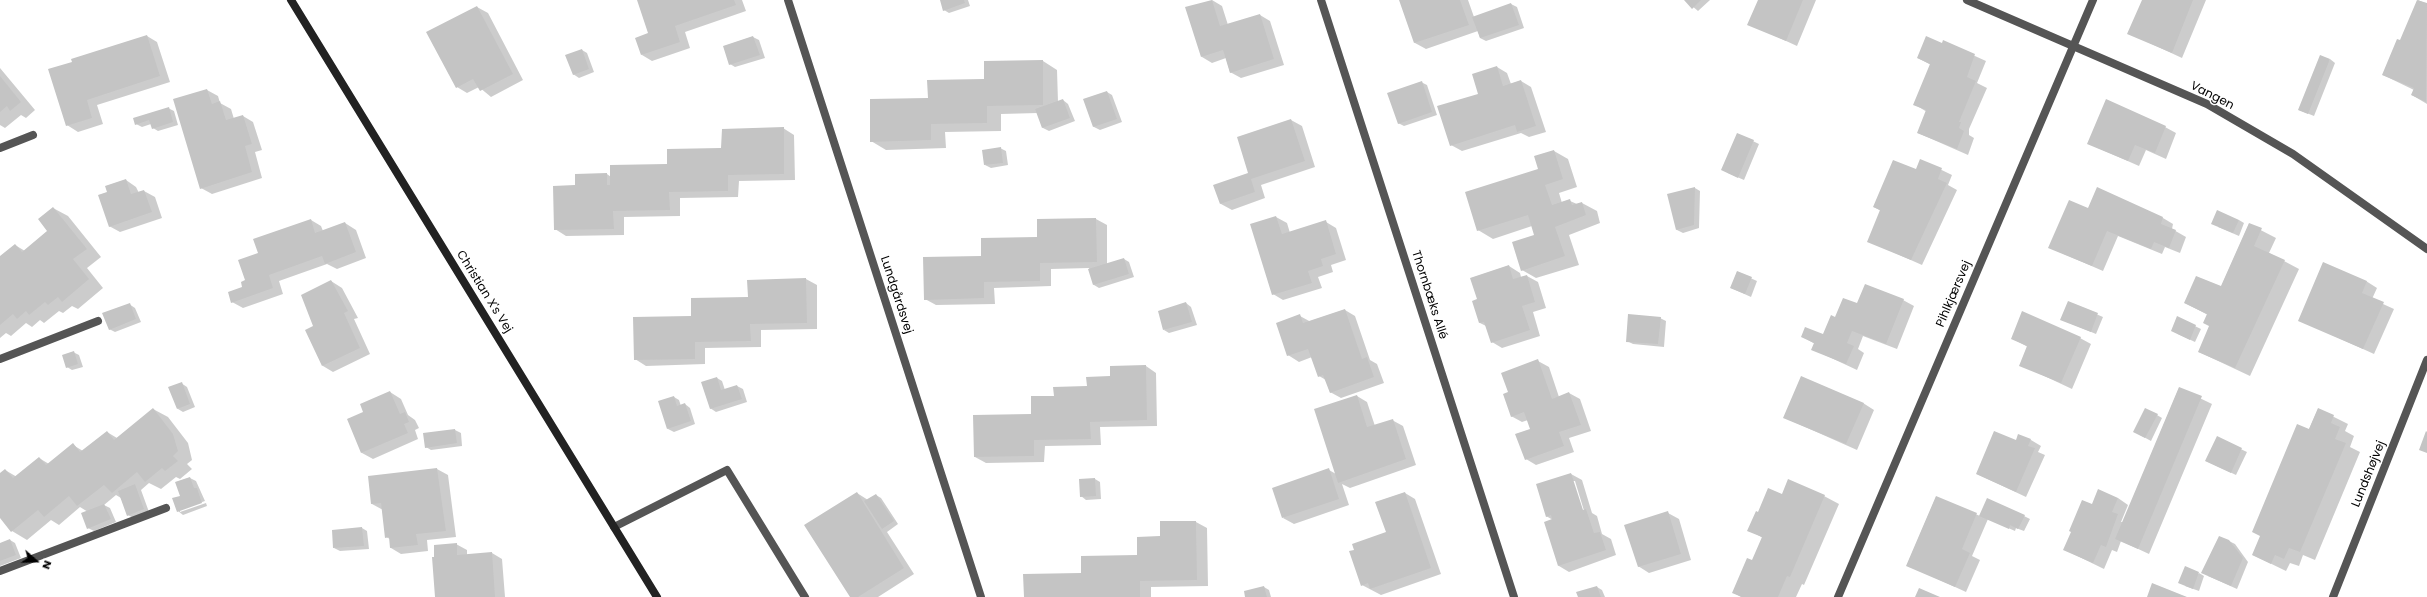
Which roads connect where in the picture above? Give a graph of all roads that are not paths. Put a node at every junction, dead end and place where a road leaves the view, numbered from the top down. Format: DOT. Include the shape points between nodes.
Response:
graph roads {
  1 [pos="291,0"];
  2 [pos="788,0"];
  3 [pos="1321,0"];
  4 [pos="1967,0"];
  5 [pos="2093,0"];
  6 [pos="2073,46"];
  7 [pos="33,135"];
  8 [pos="0,148"];
  9 [pos="2427,249"];
  10 [pos="98,321"];
  11 [pos="0,360"];
  12 [pos="2427,360"];
  13 [pos="166,508"];
  14 [pos="614,527"];
  15 [pos="0,571"];
  16 [pos="657,597"];
  17 [pos="805,597"];
  18 [pos="981,597"];
  19 [pos="1514,597"];
  20 [pos="1838,597"];
  21 [pos="2333,597"];
  1 -- 14 [label="street, Christian X's Vej"];
  2 -- 18 [label="street, Lundgårdsvej"];
  3 -- 19 [label="street, Thornbæks Allé"];
  4 -- 6 [label="street, Vangen"];
  5 -- 6 [label="street, Pihlkjærsvej"];
  6 -- 9 [label="street, Vangen" via="2207,104 2293,154"];
  6 -- 20 [label="street, Pihlkjærsvej"];
  7 -- 8 [label="street"];
  10 -- 11 [label="street"];
  12 -- 21 [label="street, Lundshøjvej"];
  13 -- 15 [label="street"];
  14 -- 16 [label="street, Christian X's Vej"];
  14 -- 17 [label="street" via="728,470"];
}
